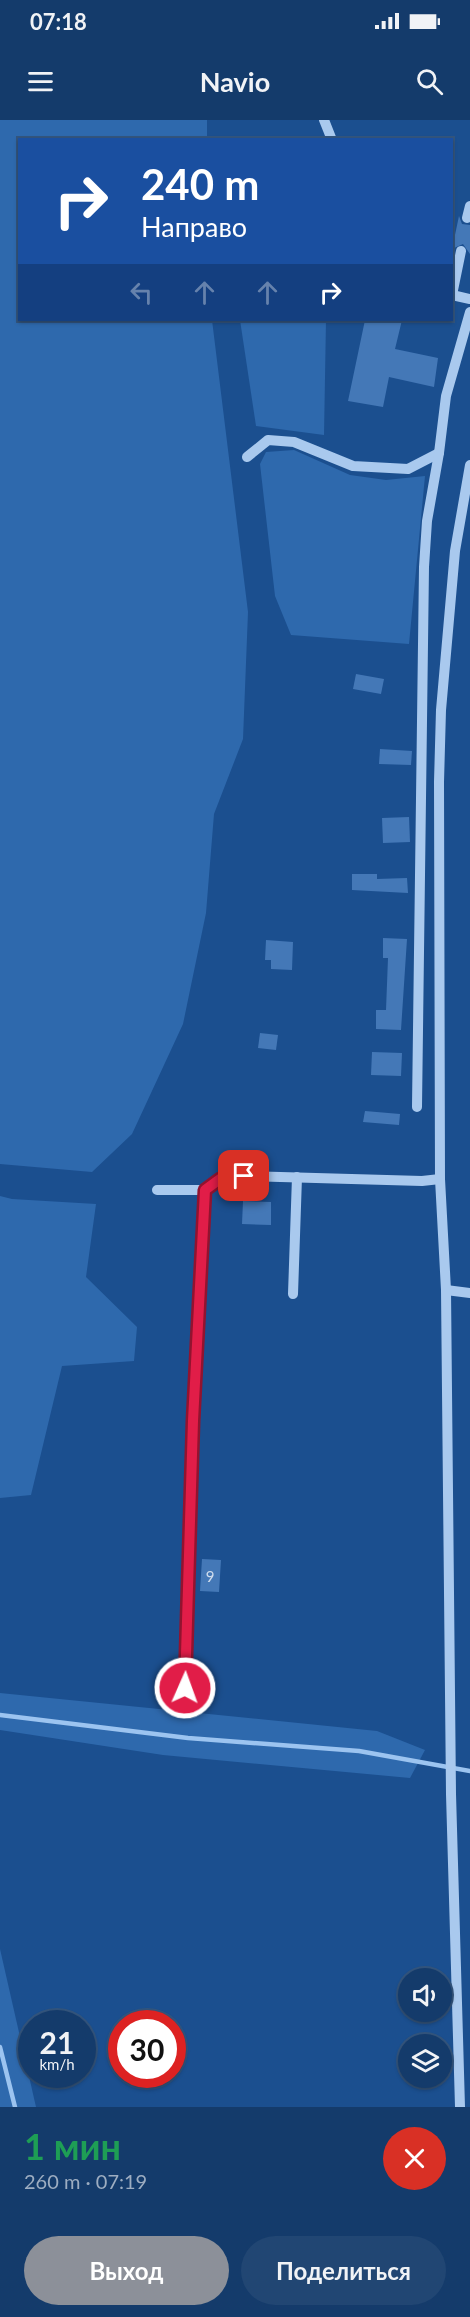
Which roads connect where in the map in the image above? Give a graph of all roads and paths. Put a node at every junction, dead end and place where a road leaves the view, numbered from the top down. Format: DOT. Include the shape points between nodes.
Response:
graph roads {
  1 [pos="324,120"];
  2 [pos="331,138"];
  3 [pos="470,206"];
  4 [pos="467,218"];
  5 [pos="461,251"];
  6 [pos="453,290"];
  7 [pos="453,295"];
  8 [pos="470,299"];
  9 [pos="470,312"];
  10 [pos="439,453"];
  11 [pos="247,458"];
  12 [pos="470,465"];
  13 [pos="417,1107"];
  14 [pos="297,1177"];
  15 [pos="440,1179"];
  16 [pos="157,1190"];
  17 [pos="205,1190"];
  18 [pos="446,1290"];
  19 [pos="470,1293"];
  20 [pos="293,1294"];
  21 [pos="185,1688"];
  22 [pos="460,2107"];
  1 -- 2 [label="street"];
  3 -- 4 [label="street"];
  5 -- 6 [label="street"];
  7 -- 8 [label="street"];
  9 -- 10 [label="street" via="446,396"];
  10 -- 11 [label="street" via="408,469 354,466 294,442 268,440"];
  10 -- 13 [label="street" via="427,521 424,567"];
  12 -- 15 [label="street" via="455,552 441,710"];
  14 -- 15 [label="street"];
  14 -- 17 [label="street" via="220,1179"];
  14 -- 20 [label="street"];
  15 -- 18 [label="street"];
  16 -- 17 [label="street"];
  17 -- 21 [label="street"];
  18 -- 19 [label="street"];
  18 -- 22 [label="street" via="451,1794"];
}
